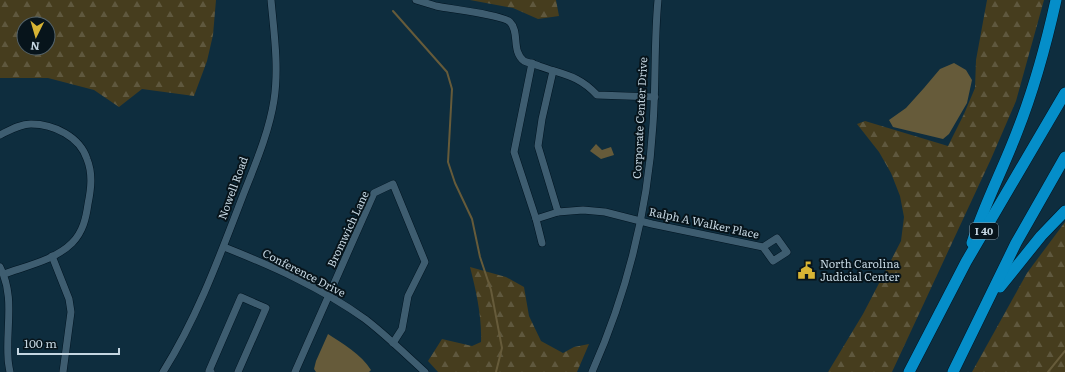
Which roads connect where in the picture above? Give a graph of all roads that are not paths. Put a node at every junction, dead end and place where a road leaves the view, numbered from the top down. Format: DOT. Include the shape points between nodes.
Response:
graph roads {
  1 [pos="271,0"];
  2 [pos="416,0"];
  3 [pos="658,0"];
  4 [pos="1056,0"];
  5 [pos="532,63"];
  6 [pos="553,71"];
  7 [pos="1065,93"];
  8 [pos="655,97"];
  9 [pos="0,135"];
  10 [pos="1065,157"];
  11 [pos="1065,211"];
  12 [pos="558,212"];
  13 [pos="536,219"];
  14 [pos="641,222"];
  15 [pos="542,243"];
  16 [pos="224,247"];
  17 [pos="763,247"];
  18 [pos="52,256"];
  19 [pos="966,262"];
  20 [pos="0,267"];
  21 [pos="4,274"];
  22 [pos="329,295"];
  23 [pos="987,303"];
  24 [pos="393,343"];
  25 [pos="10,372"];
  26 [pos="63,372"];
  27 [pos="163,372"];
  28 [pos="211,372"];
  29 [pos="238,372"];
  30 [pos="295,372"];
  31 [pos="425,372"];
  32 [pos="592,372"];
  33 [pos="909,372"];
  34 [pos="953,372"];
  1 -- 16 [label="street, Nowell Road" via="276,80 272,109"];
  2 -- 5 [label="street" via="509,21 514,27 518,53 524,61"];
  3 -- 8 [label="street, Corporate Center Drive"];
  4 -- 19 [label="highway" via="1046,44 1027,104 1008,156 978,224"];
  5 -- 6 [label="street"];
  5 -- 13 [label="street" via="514,152"];
  6 -- 8 [label="street" via="574,77 597,95"];
  6 -- 12 [label="street" via="538,146"];
  7 -- 19 [label="highway, I 40"];
  8 -- 14 [label="street, Corporate Center Drive" via="651,152"];
  9 -- 18 [label="street" via="15,127 31,124 44,126 72,138 87,159 91,185 85,220 72,243"];
  10 -- 23 [label="highway" via="1016,244"];
  11 -- 23 [label="highway" via="1041,236"];
  12 -- 13 [label="street, Ralph A Walker Place"];
  12 -- 14 [label="street, Ralph A Walker Place" via="605,212"];
  13 -- 15 [label="street"];
  14 -- 17 [label="street, Ralph A Walker Place"];
  14 -- 32 [label="street, Corporate Center Drive" via="622,295"];
  16 -- 22 [label="street, Conference Drive"];
  16 -- 27 [label="street, Nowell Road" via="195,315"];
  18 -- 21 [label="street"];
  18 -- 26 [label="street" via="69,299 71,312"];
  19 -- 33 [label="highway, I 40"];
  20 -- 21 [label="street"];
  21 -- 25 [label="street" via="10,302"];
  22 -- 24 [label="street, Conference Drive" via="366,319"];
  22 -- 24 [label="street, Bromwich Lane" via="374,193 393,184 425,262 408,296 402,329"];
  22 -- 30 [label="street"];
  23 -- 34 [label="highway"];
  24 -- 31 [label="street, Conference Drive"];
  28 -- 29 [label="street" via="209,371 240,297 266,308"];
}
